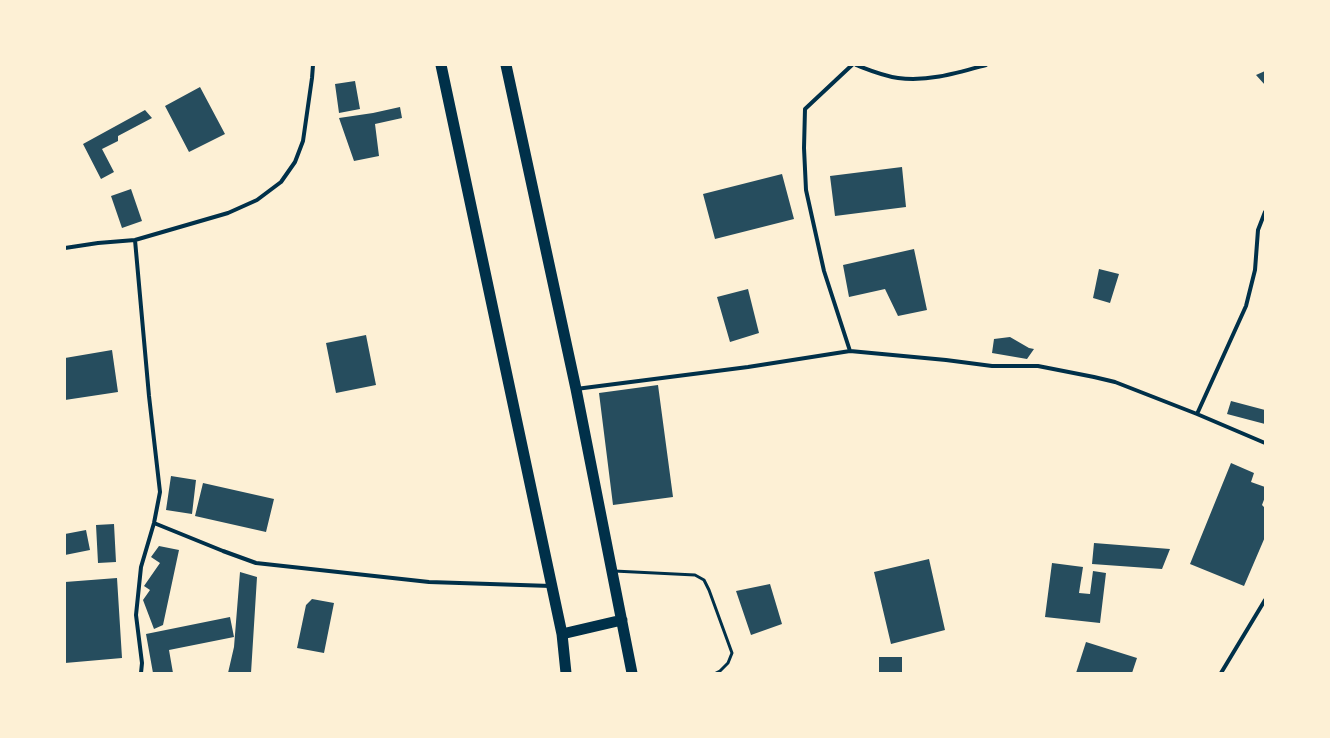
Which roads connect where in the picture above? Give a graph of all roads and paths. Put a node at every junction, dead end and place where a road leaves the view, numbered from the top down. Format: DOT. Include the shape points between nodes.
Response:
graph roads {
  1 [pos="313,65"];
  2 [pos="442,65"];
  3 [pos="506,65"];
  4 [pos="852,65"];
  5 [pos="856,65"];
  6 [pos="986,65"];
  7 [pos="1265,212"];
  8 [pos="135,240"];
  9 [pos="65,248"];
  10 [pos="850,351"];
  11 [pos="576,390"];
  12 [pos="1197,414"];
  13 [pos="1265,443"];
  14 [pos="154,522"];
  15 [pos="613,571"];
  16 [pos="551,586"];
  17 [pos="1265,600"];
  18 [pos="622,620"];
  19 [pos="562,634"];
  20 [pos="141,673"];
  21 [pos="566,673"];
  22 [pos="632,673"];
  23 [pos="716,673"];
  24 [pos="1221,673"];
  1 -- 8 [label="street" via="303,141 295,162 281,182 258,200 228,213"];
  2 -- 16 [label="highway"];
  3 -- 11 [label="highway"];
  4 -- 10 [label="street" via="805,109 804,148 806,190 824,271"];
  5 -- 6 [label="street" via="897,78 929,79"];
  7 -- 12 [label="street" via="1258,230 1255,270 1246,306"];
  8 -- 9 [label="street"];
  8 -- 14 [label="street" via="160,492"];
  10 -- 11 [label="street"];
  10 -- 12 [label="street" via="992,366 1038,366 1094,376"];
  11 -- 15 [label="highway"];
  12 -- 13 [label="street"];
  14 -- 16 [label="street" via="256,563 429,582"];
  14 -- 20 [label="street" via="141,567 136,615"];
  15 -- 18 [label="highway"];
  15 -- 23 [label="lane" via="695,575 704,580 732,653 728,664"];
  16 -- 19 [label="highway"];
  17 -- 24 [label="street"];
  18 -- 19 [label="highway"];
  18 -- 22 [label="highway"];
  19 -- 21 [label="highway"];
}
